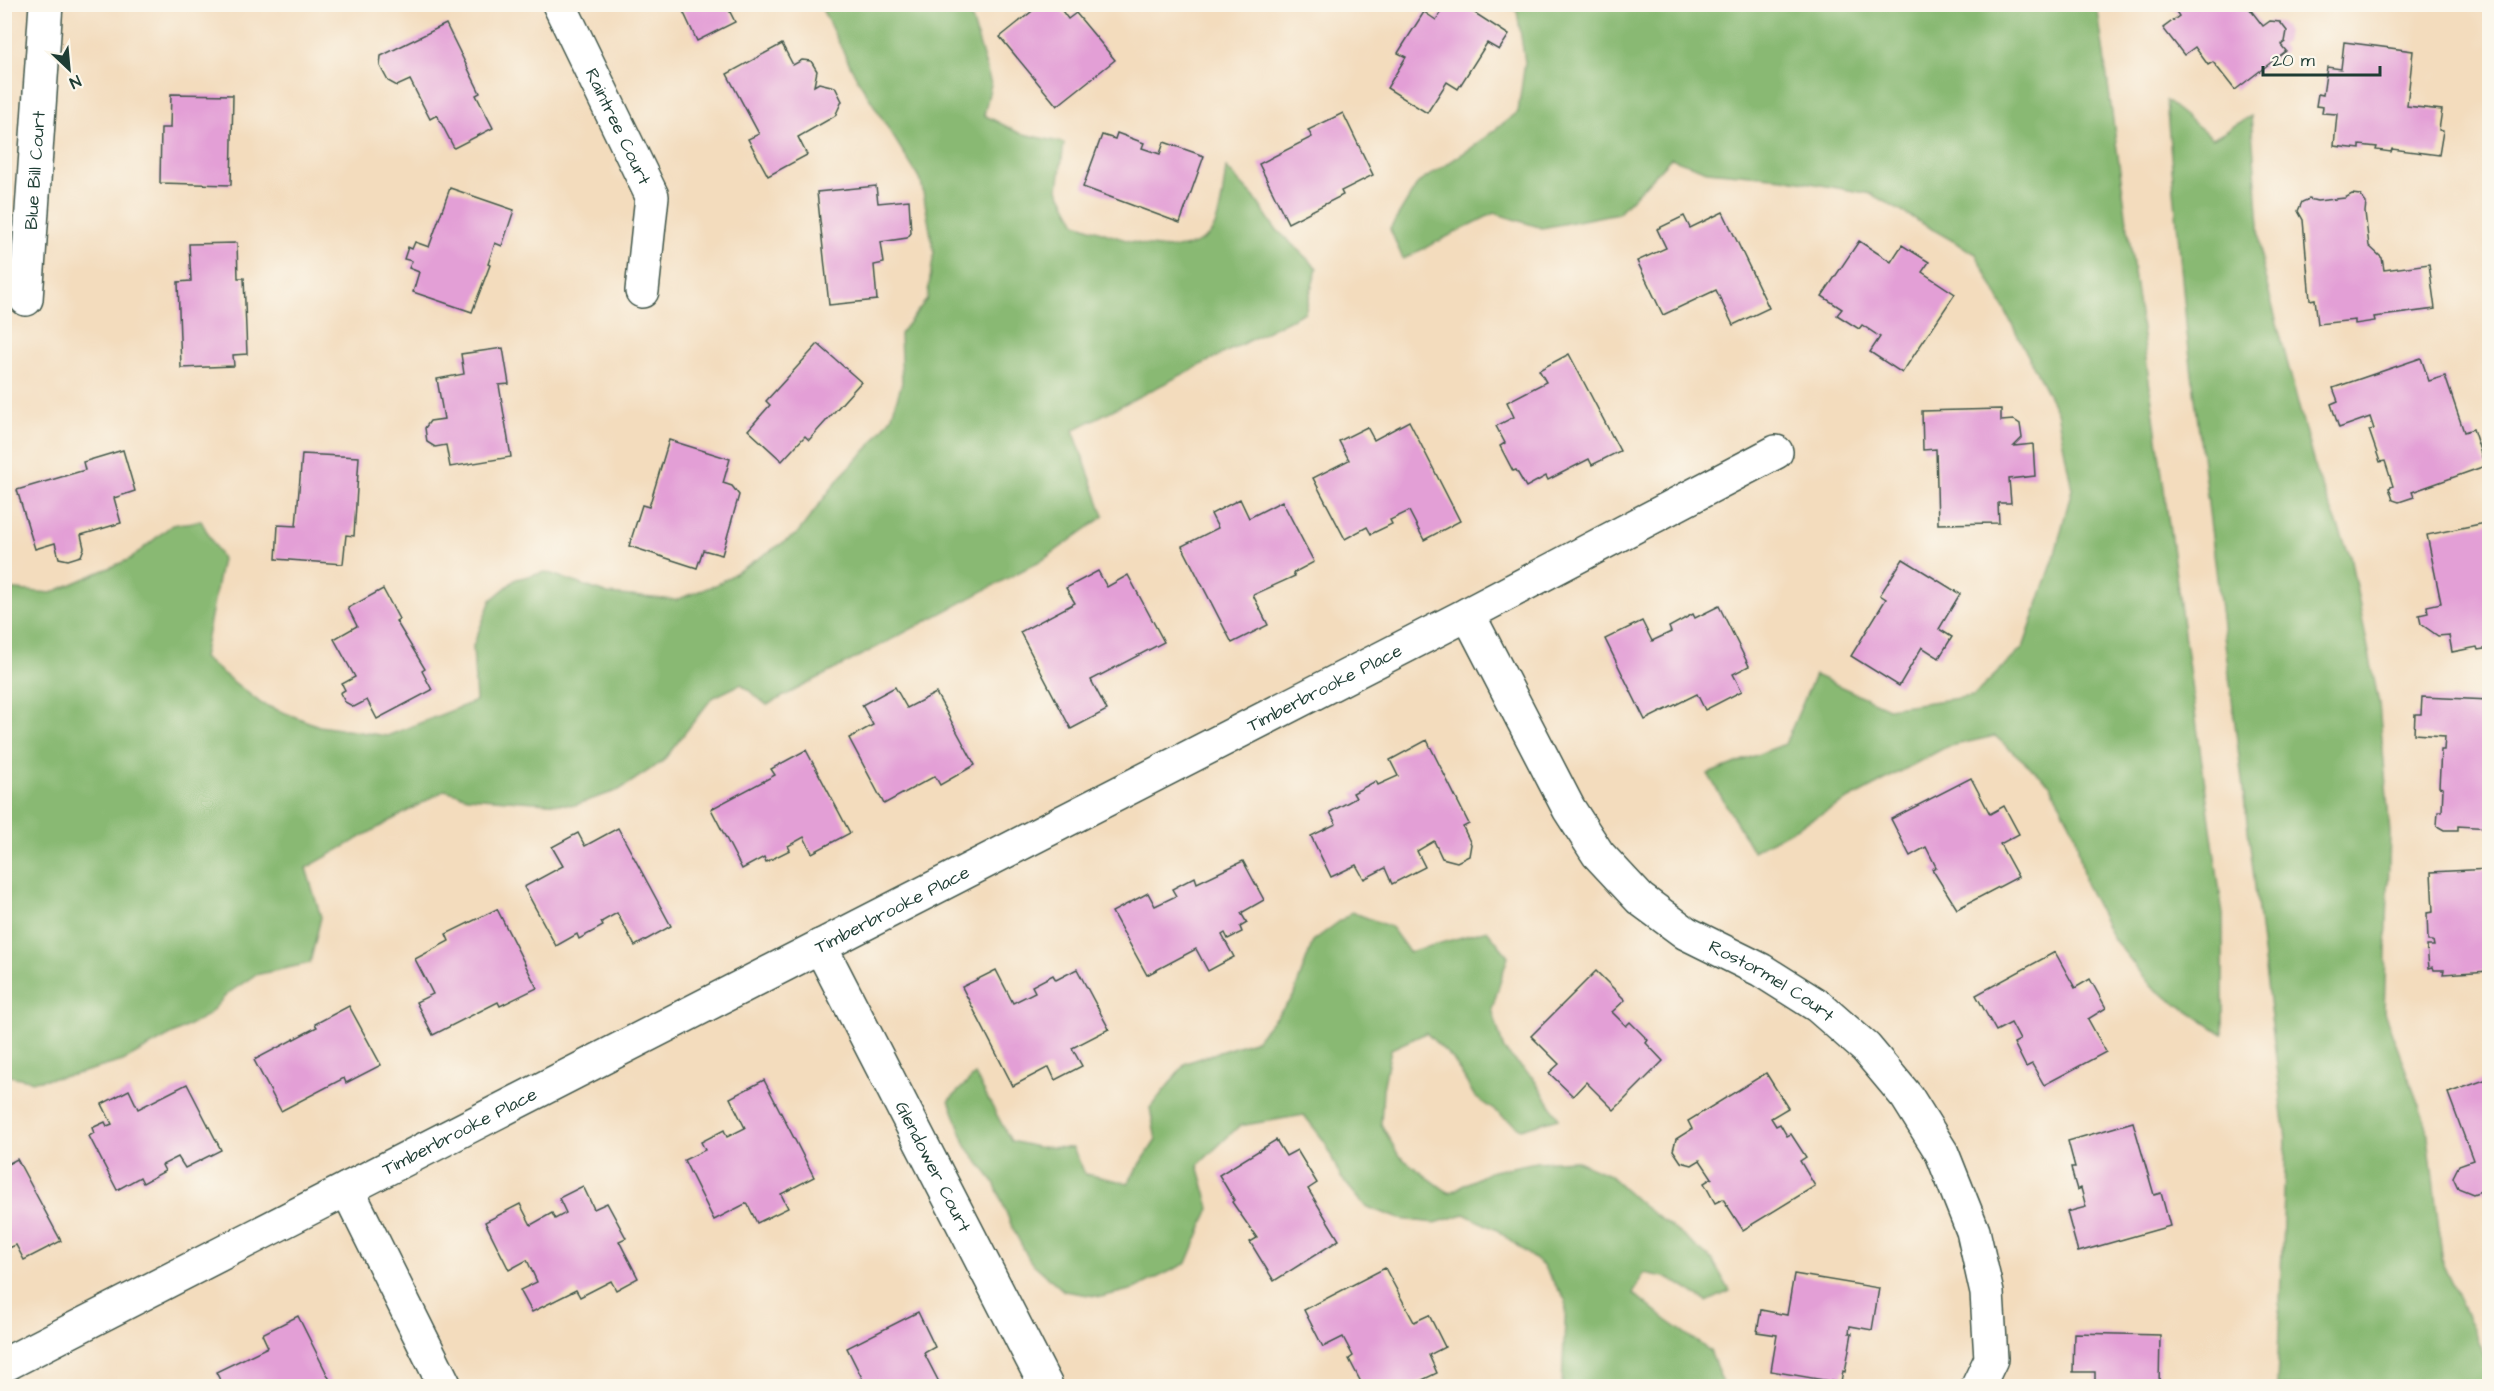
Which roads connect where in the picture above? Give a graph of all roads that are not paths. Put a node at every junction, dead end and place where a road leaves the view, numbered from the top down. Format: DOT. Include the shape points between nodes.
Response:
graph roads {
  1 [pos="46,4"];
  2 [pos="559,4"];
  3 [pos="642,291"];
  4 [pos="26,299"];
  5 [pos="1776,452"];
  6 [pos="1468,614"];
  7 [pos="820,946"];
  8 [pos="347,1189"];
  9 [pos="4,1365"];
  10 [pos="445,1386"];
  11 [pos="1046,1386"];
  12 [pos="1978,1386"];
  1 -- 4 [label="street, Blue Bill Court"];
  2 -- 3 [label="street, Raintree Court" via="652,196"];
  5 -- 6 [label="street, Timberbrooke Place"];
  6 -- 7 [label="street, Timberbrooke Place"];
  6 -- 12 [label="street, Rostormel Court" via="1569,809 1598,854 1640,899 1686,933 1761,970 1818,1006 1866,1048 1907,1097 1942,1153 1973,1231 1987,1293 1991,1359"];
  7 -- 8 [label="street, Timberbrooke Place"];
  7 -- 11 [label="street, Glendower Court"];
  8 -- 9 [label="street, Timberbrooke Place"];
  8 -- 10 [label="street"];
}
